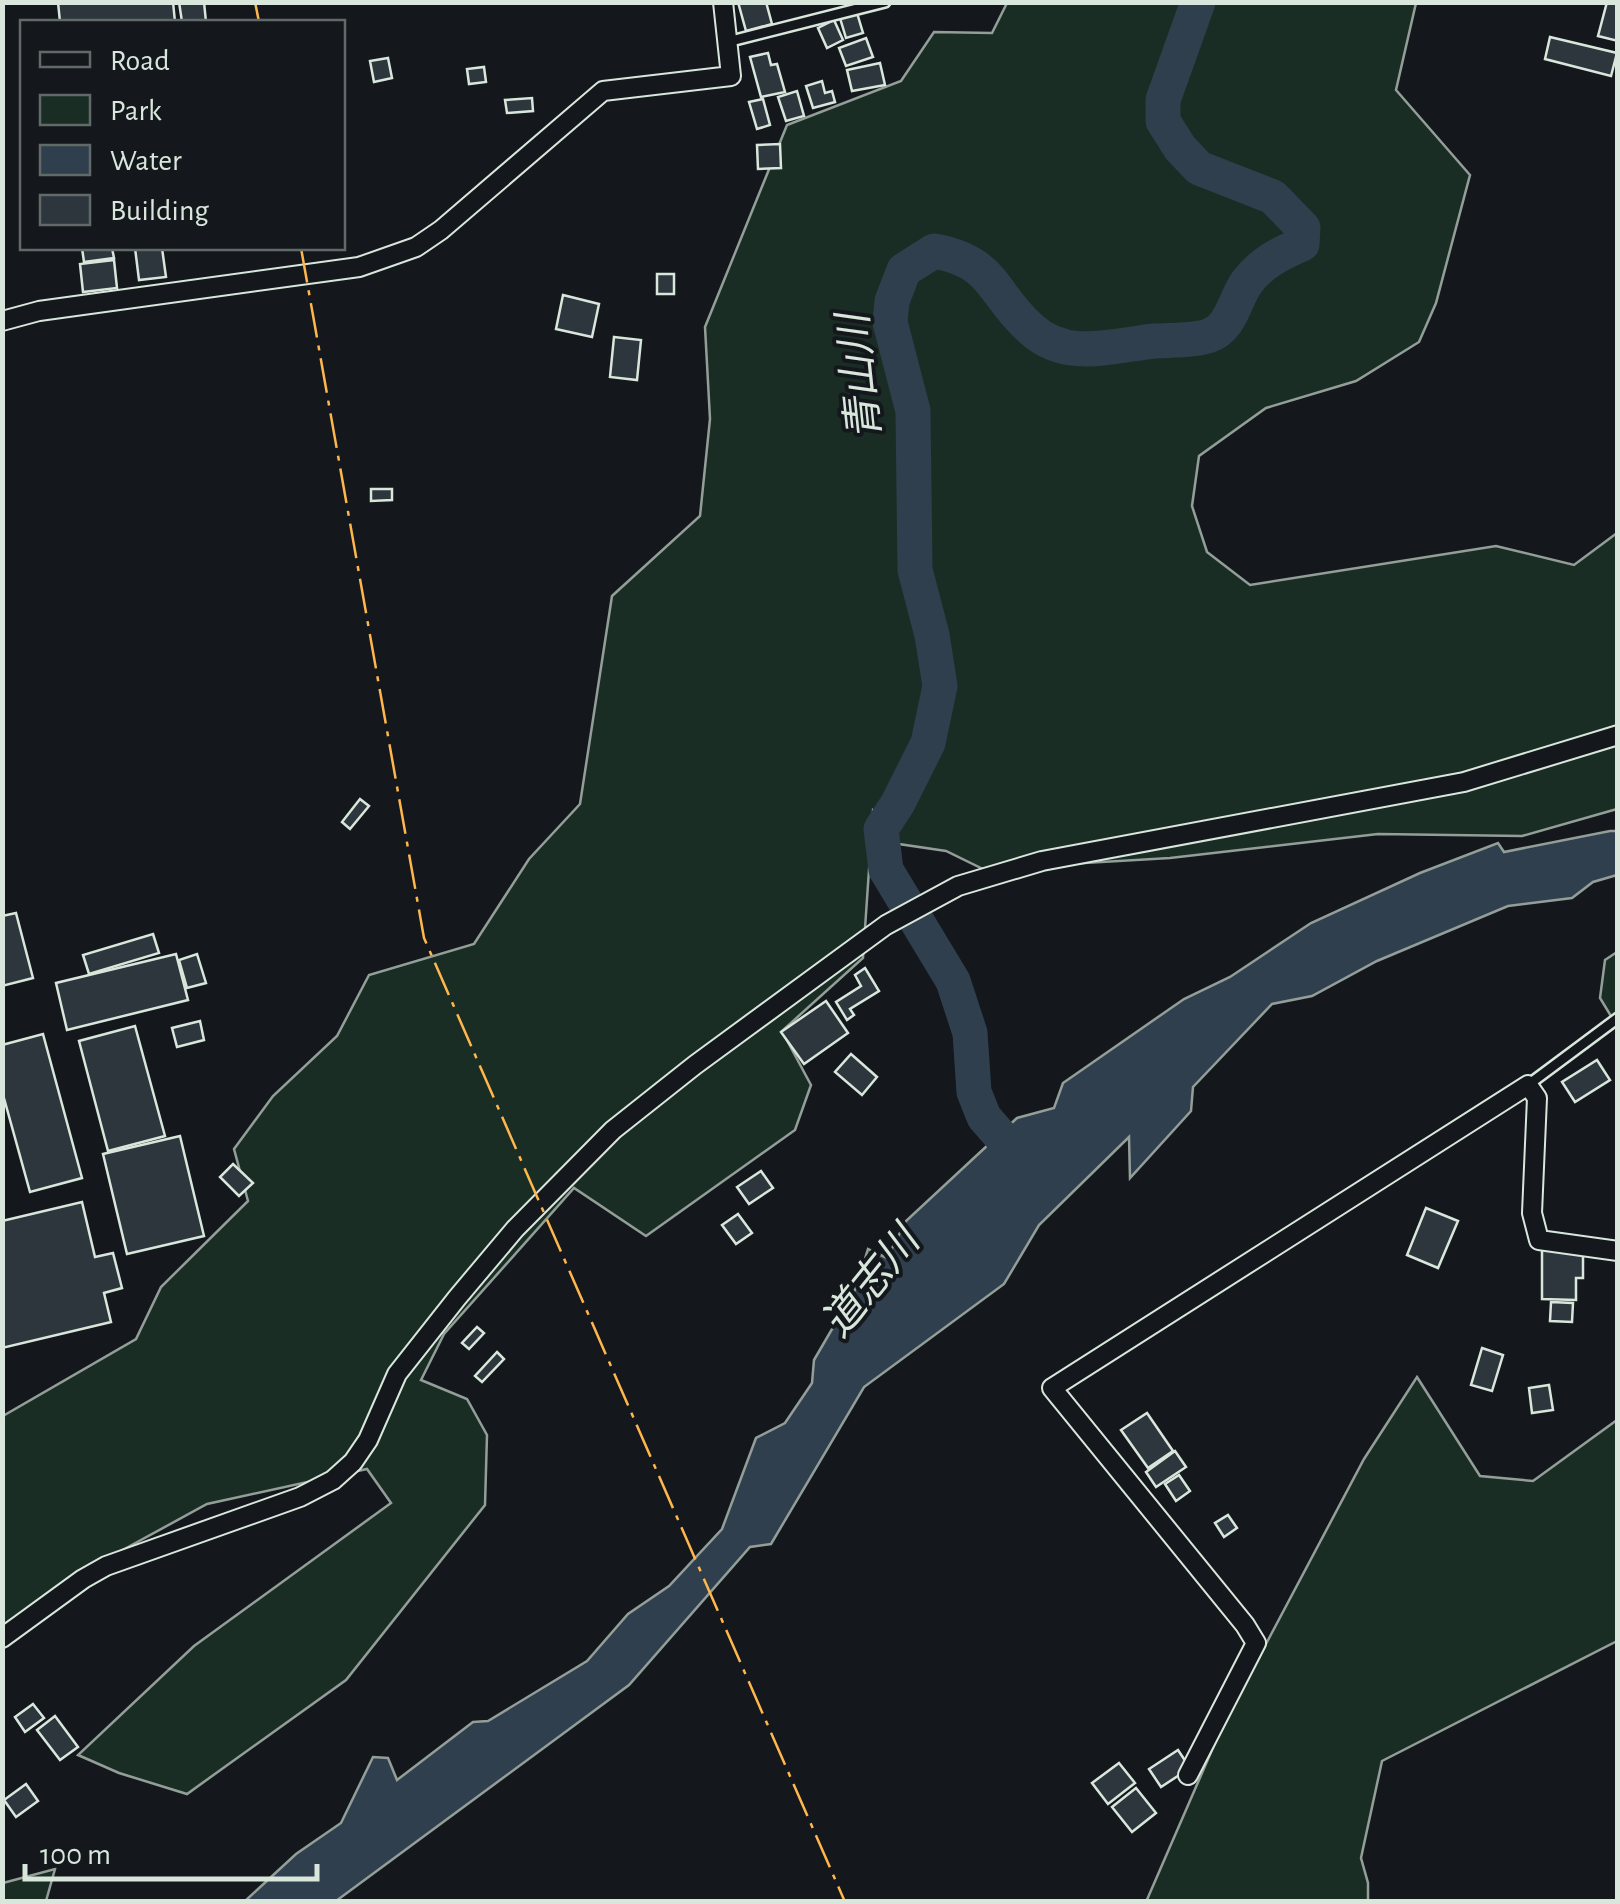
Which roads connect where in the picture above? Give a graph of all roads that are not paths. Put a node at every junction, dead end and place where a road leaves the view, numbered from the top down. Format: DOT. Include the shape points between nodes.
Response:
graph roads {
  1 [pos="722,2"];
  2 [pos="885,2"];
  3 [pos="727,42"];
  4 [pos="2,321"];
  5 [pos="1616,738"];
  6 [pos="1618,1018"];
  7 [pos="1528,1085"];
  8 [pos="1618,1251"];
  9 [pos="2,1638"];
  10 [pos="1188,1775"];
  1 -- 3 [label="street"];
  2 -- 3 [label="lane"];
  3 -- 4 [label="street" via="732,76 603,90 441,230 390,258"];
  5 -- 9 [label="street" via="1464,782 1042,861 922,903 664,1089 552,1190 397,1374 368,1440 345,1471 300,1496 106,1566"];
  6 -- 7 [label="lane"];
  7 -- 8 [label="street" via="1537,1098 1532,1212 1539,1240"];
  7 -- 10 [label="street" via="1052,1388 1256,1643"];
}
